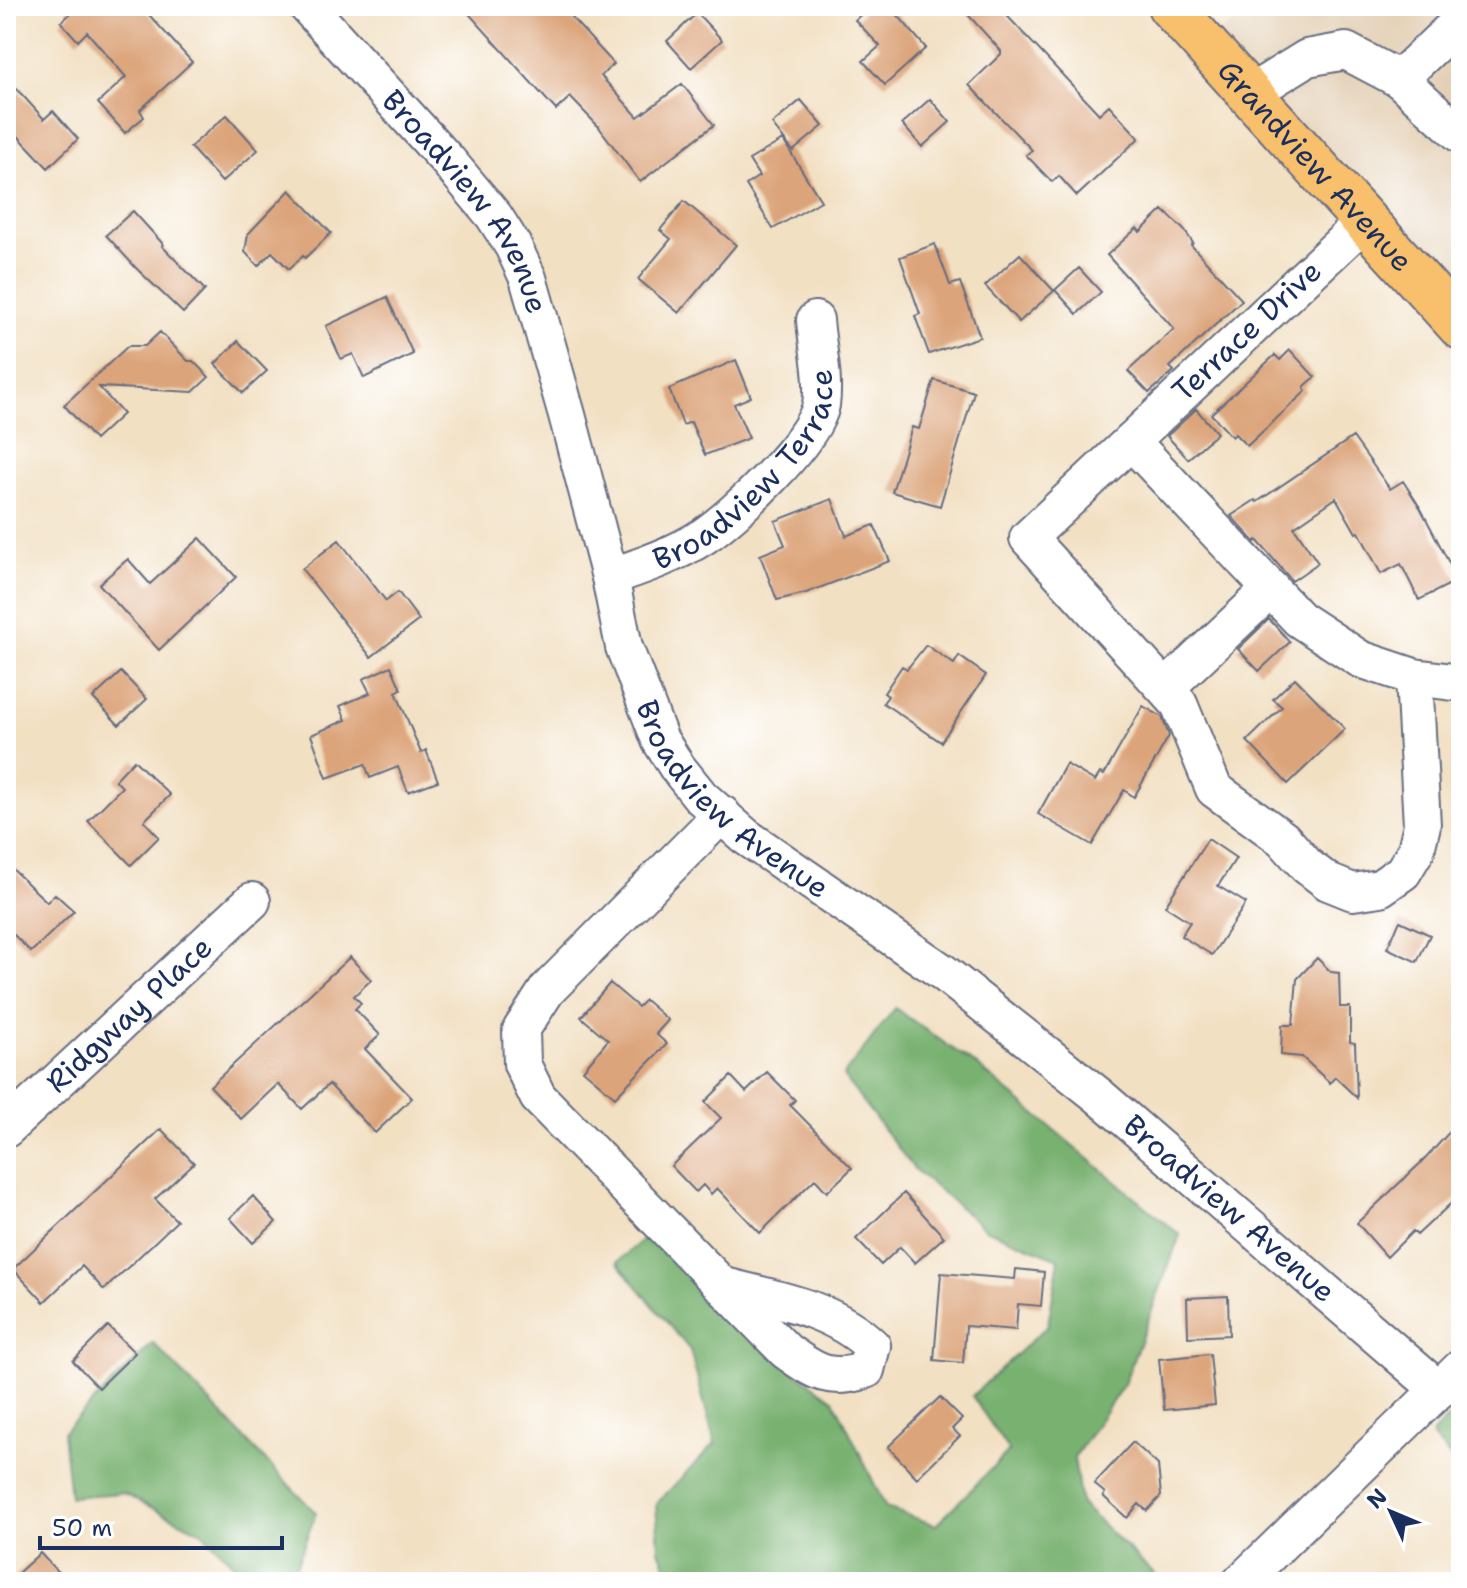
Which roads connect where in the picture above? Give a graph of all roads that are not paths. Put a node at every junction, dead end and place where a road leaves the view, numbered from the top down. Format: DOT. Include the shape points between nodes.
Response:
graph roads {
  1 [pos="307,6"];
  2 [pos="1170,6"];
  3 [pos="1461,20"];
  4 [pos="1399,79"];
  5 [pos="1249,94"];
  6 [pos="1461,135"];
  7 [pos="1365,221"];
  8 [pos="815,320"];
  9 [pos="1461,327"];
  10 [pos="1131,441"];
  11 [pos="610,577"];
  12 [pos="1271,589"];
  13 [pos="1414,677"];
  14 [pos="1461,683"];
  15 [pos="1166,688"];
  16 [pos="722,814"];
  17 [pos="252,901"];
  18 [pos="6,1129"];
  19 [pos="724,1286"];
  20 [pos="1450,1379"];
  21 [pos="1241,1582"];
  1 -- 11 [label="street, Broadview Avenue" via="448,161 513,246 528,278"];
  2 -- 5 [label="main road, Grandview Avenue"];
  3 -- 4 [label="street"];
  4 -- 5 [label="street" via="1346,51 1307,58"];
  4 -- 6 [label="street"];
  5 -- 7 [label="main road, Grandview Avenue"];
  7 -- 9 [label="main road, Grandview Avenue"];
  7 -- 10 [label="street, Terrace Drive"];
  8 -- 11 [label="street, Broadview Terrace" via="821,406 805,438 742,505 704,536"];
  10 -- 12 [label="street"];
  10 -- 15 [label="street, Terrace Drive" via="1028,538"];
  11 -- 16 [label="street, Broadview Avenue" via="624,647 660,740 693,787"];
  12 -- 13 [label="street" via="1299,619 1360,659"];
  12 -- 15 [label="street"];
  13 -- 14 [label="street"];
  13 -- 15 [label="street, Terrace Drive" via="1422,825 1416,850 1403,872 1380,888 1353,892 1328,882 1283,839 1214,789 1179,704"];
  16 -- 19 [label="street" via="547,990 521,1030 522,1064 538,1097"];
  16 -- 20 [label="street, Broadview Avenue" via="745,836 944,973"];
  17 -- 18 [label="street, Ridgway Place"];
  20 -- 21 [label="street"];
}
